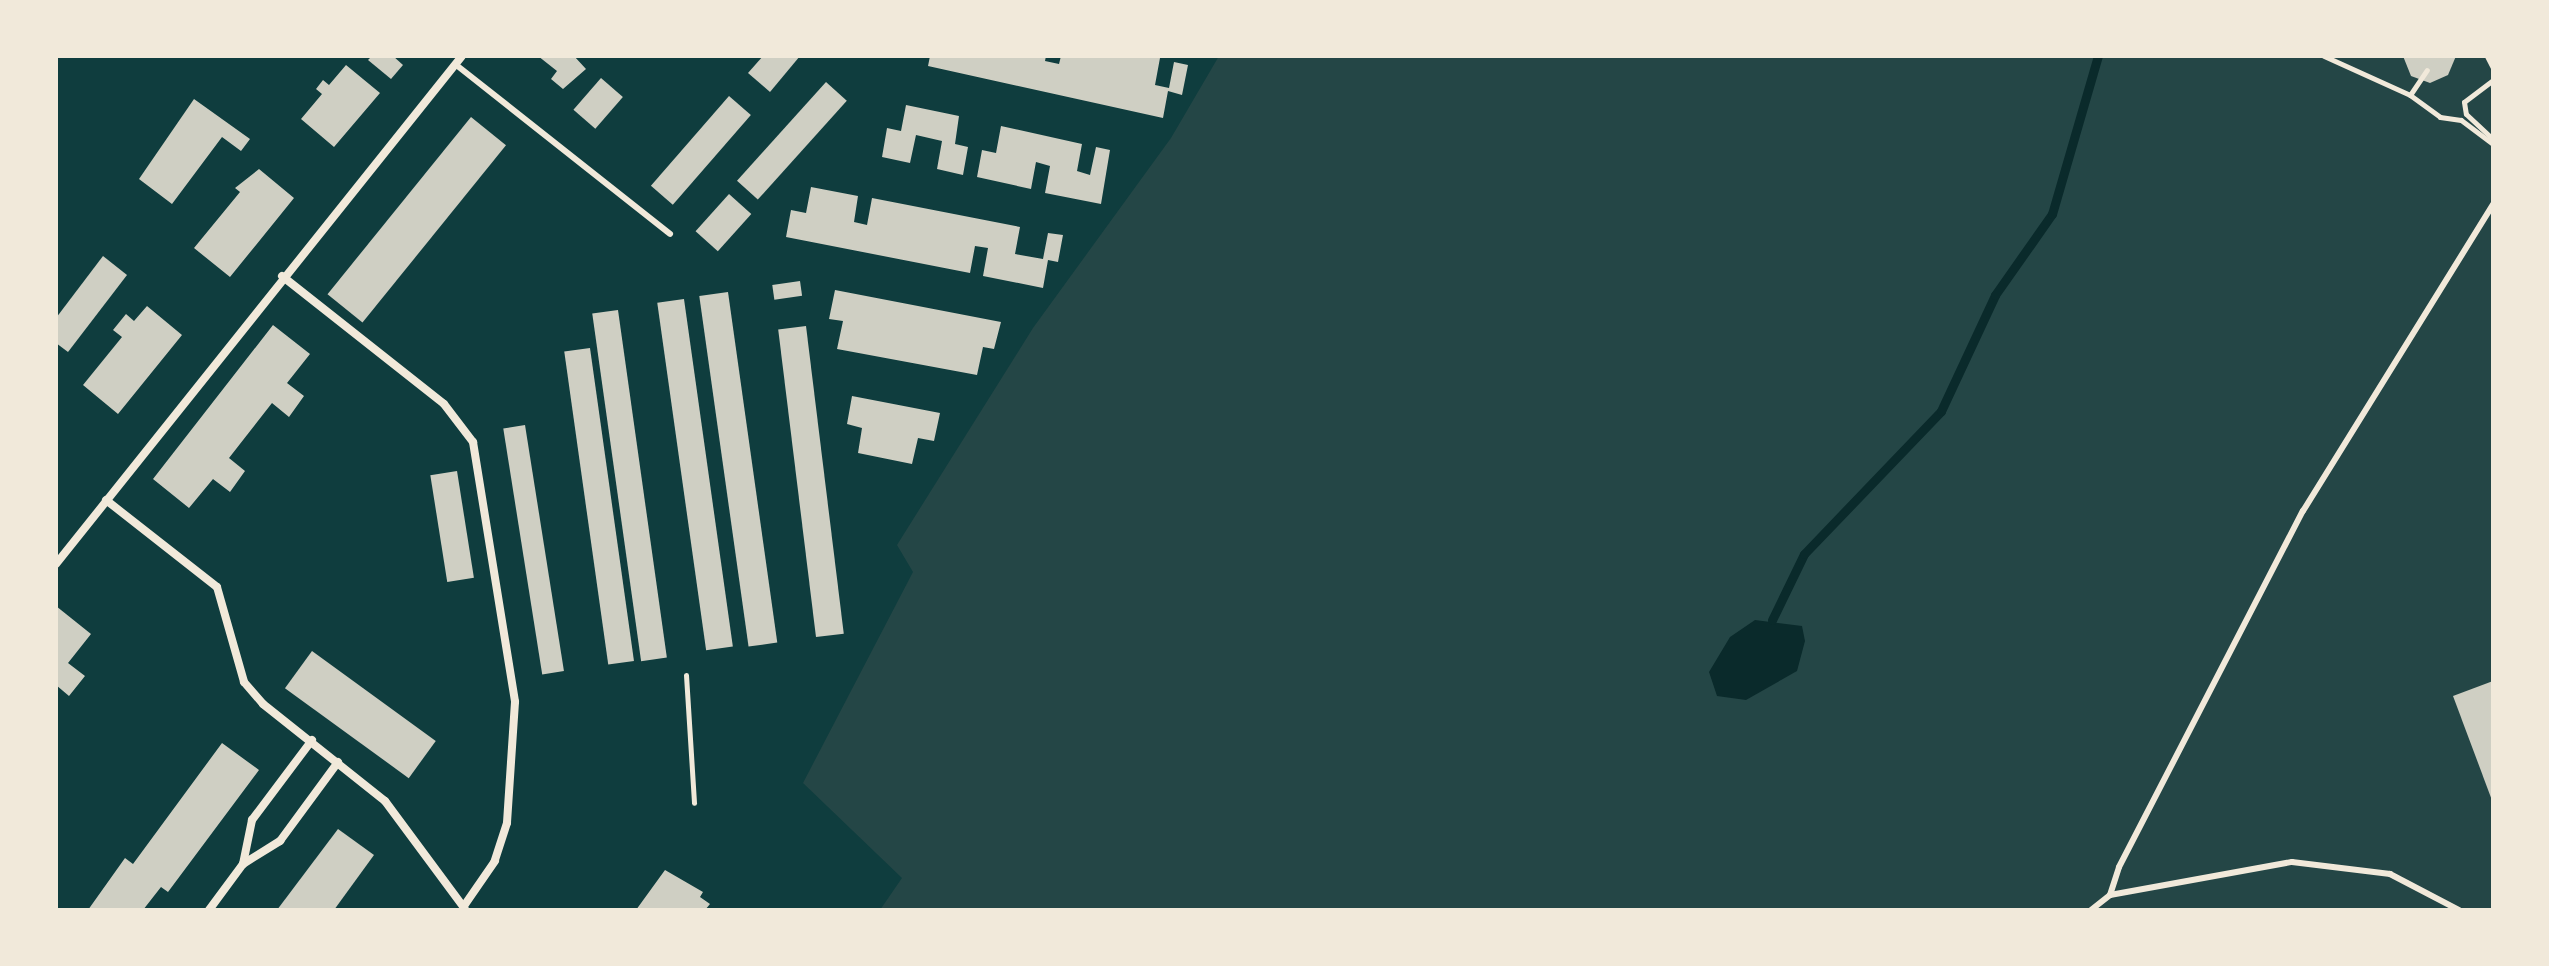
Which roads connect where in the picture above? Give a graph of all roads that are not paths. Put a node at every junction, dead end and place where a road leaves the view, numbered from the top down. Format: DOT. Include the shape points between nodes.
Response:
graph roads {
  1 [pos="462,56"];
  2 [pos="455,64"];
  3 [pos="2493,204"];
  4 [pos="670,234"];
  5 [pos="282,276"];
  6 [pos="106,500"];
  7 [pos="56,564"];
  8 [pos="312,740"];
  9 [pos="338,762"];
  10 [pos="243,864"];
  11 [pos="2110,895"];
  12 [pos="465,908"];
  13 [pos="209,910"];
  14 [pos="2091,910"];
  15 [pos="2459,910"];
  1 -- 2 [label="street"];
  2 -- 4 [label="lane"];
  2 -- 5 [label="street"];
  3 -- 11 [label="lane" via="2303,511 2119,867"];
  5 -- 6 [label="street"];
  5 -- 12 [label="street" via="444,404 473,442 515,702 507,823 495,861"];
  6 -- 7 [label="street"];
  6 -- 8 [label="street" via="217,587 244,682 263,704"];
  8 -- 9 [label="street"];
  8 -- 10 [label="street" via="252,820"];
  9 -- 10 [label="street" via="280,841"];
  9 -- 12 [label="street" via="385,801"];
  10 -- 13 [label="street"];
  11 -- 14 [label="lane"];
  11 -- 15 [label="lane" via="2292,862 2390,874"];
}
